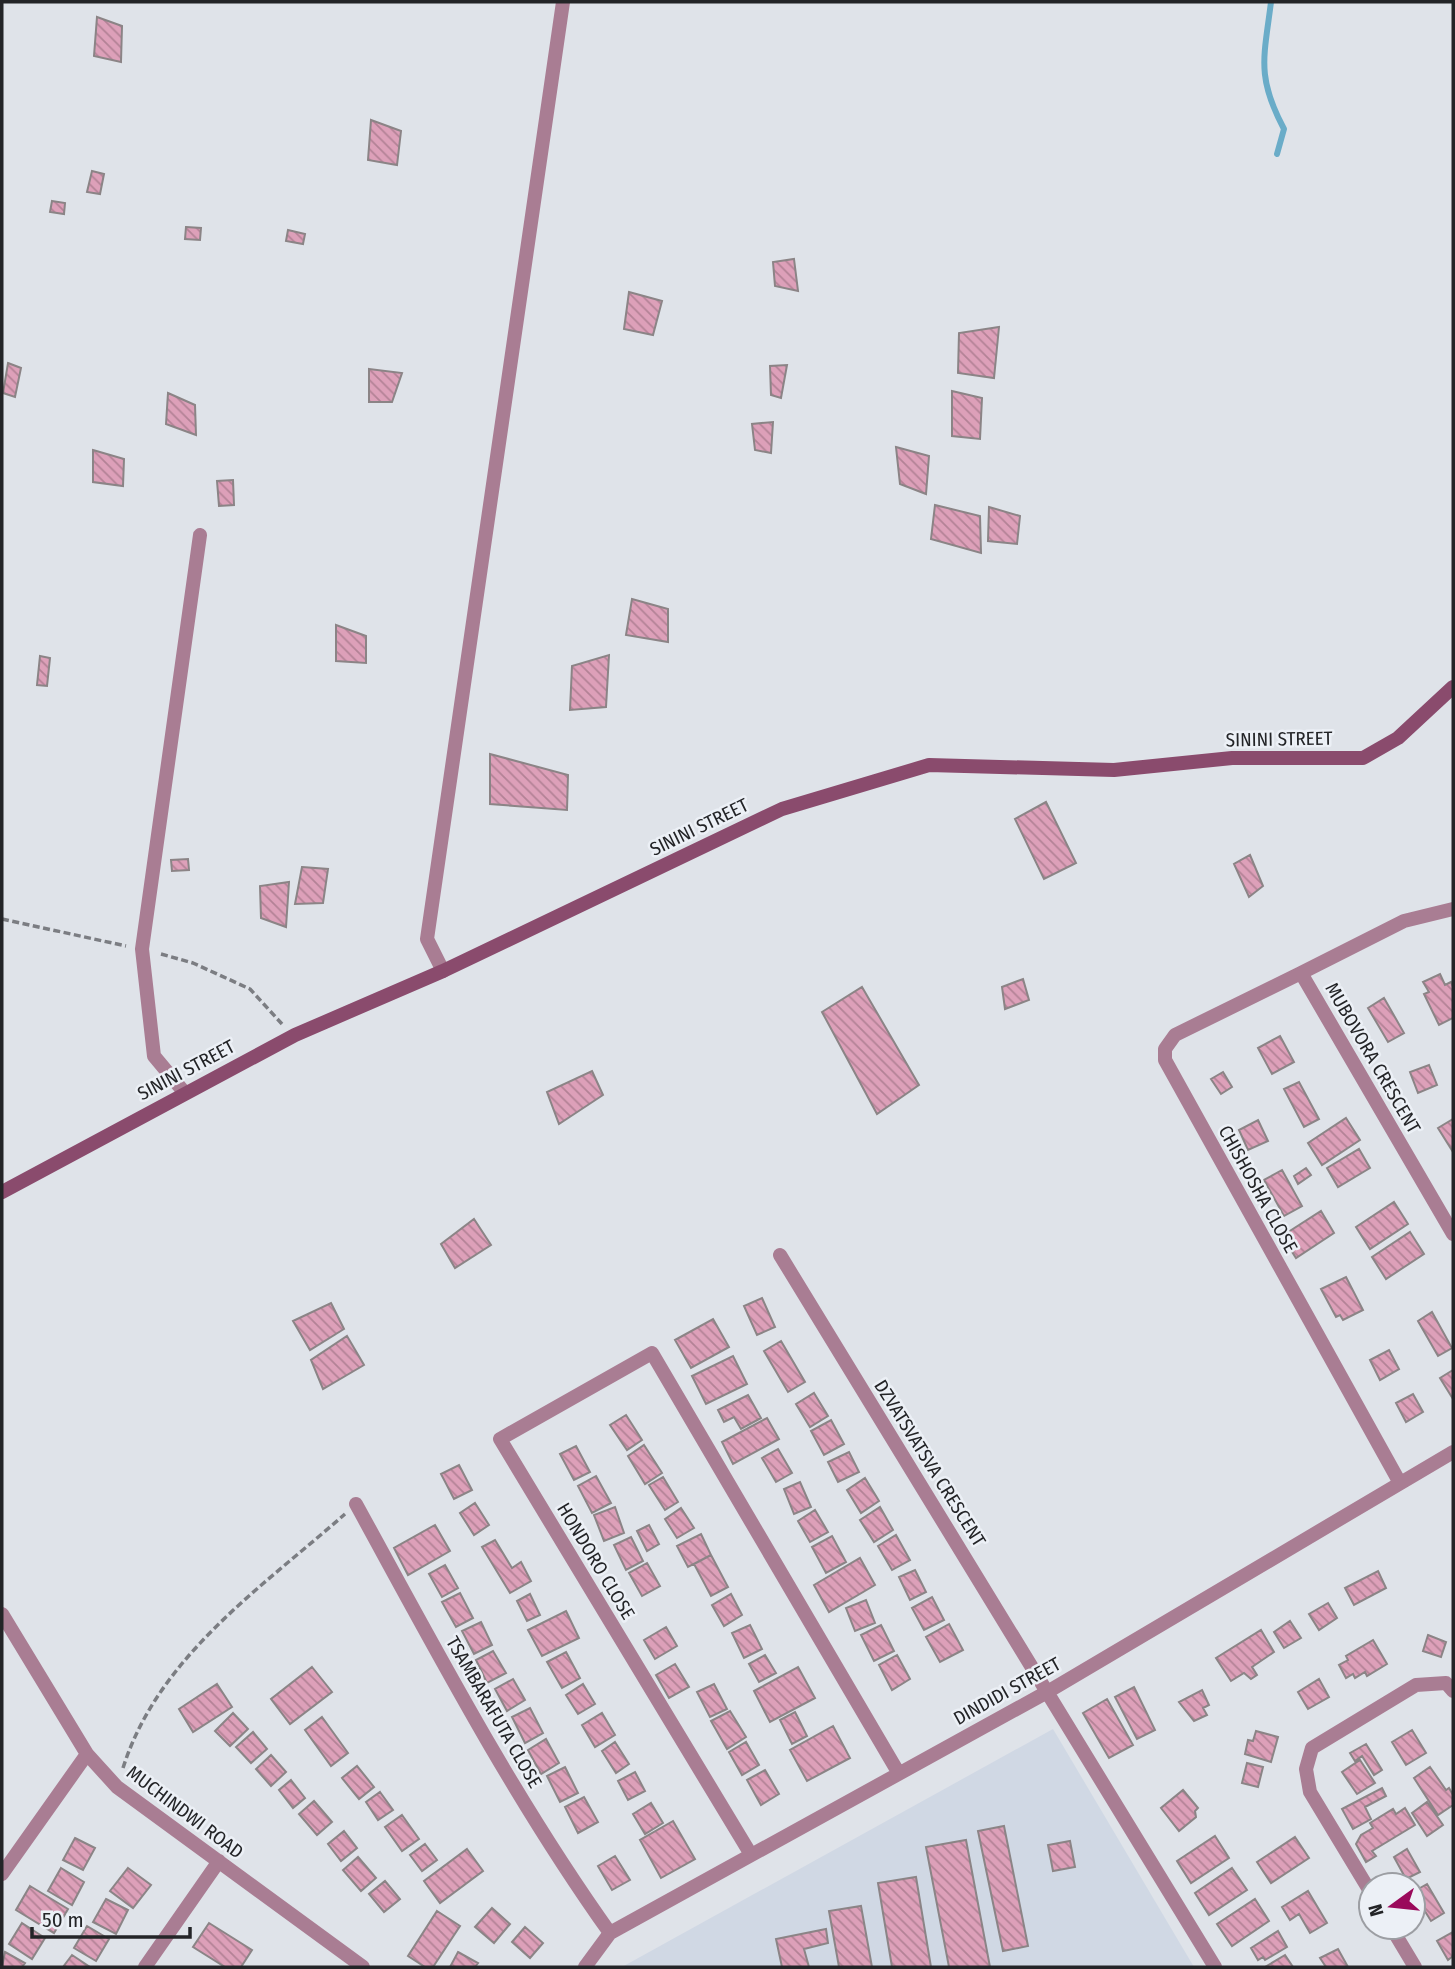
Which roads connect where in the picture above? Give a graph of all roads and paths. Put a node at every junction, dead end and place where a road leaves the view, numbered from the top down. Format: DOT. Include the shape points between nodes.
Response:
graph roads {
  1 [pos="563,2"];
  2 [pos="200,535"];
  3 [pos="1453,687"];
  4 [pos="1453,909"];
  5 [pos="443,971"];
  6 [pos="1301,973"];
  7 [pos="184,1092"];
  8 [pos="2,1192"];
  9 [pos="1453,1234"];
  10 [pos="780,1255"];
  11 [pos="1453,1452"];
  12 [pos="1400,1483"];
  13 [pos="356,1504"];
  14 [pos="2,1614"];
  15 [pos="1049,1691"];
  16 [pos="1453,1691"];
  17 [pos="87,1754"];
  18 [pos="898,1772"];
  19 [pos="117,1787"];
  20 [pos="750,1853"];
  21 [pos="219,1861"];
  22 [pos="1358,1871"];
  23 [pos="2,1874"];
  24 [pos="610,1933"];
  25 [pos="1399,1941"];
  26 [pos="357,1966"];
  27 [pos="145,1967"];
  28 [pos="585,1967"];
  29 [pos="1214,1967"];
  30 [pos="1415,1967"];
  1 -- 5 [label="street" via="427,939"];
  2 -- 7 [label="street" via="142,949 154,1056"];
  3 -- 5 [label="street, SININI STREET" via="1398,738 1363,758 1232,758 1114,771 929,765 782,809"];
  4 -- 6 [label="street, MUBOVORA CRESCENT" via="1404,921"];
  5 -- 7 [label="street, SININI STREET" via="295,1035"];
  6 -- 9 [label="street, MUBOVORA CRESCENT"];
  6 -- 12 [label="street, CHISHOSHA CLOSE" via="1175,1035 1165,1049 1165,1060"];
  7 -- 8 [label="street, SININI STREET"];
  10 -- 15 [label="street, DZVATSVATSVA CRESCENT"];
  11 -- 12 [label="street, DINDIDI STREET"];
  12 -- 15 [label="street, DINDIDI STREET"];
  13 -- 19 [label="path" via="223,1617 170,1677 144,1718"];
  13 -- 24 [label="street, TSAMBARAFUTA CLOSE" via="483,1736 563,1867"];
  14 -- 17 [label="street, MUCHINDWI ROAD"];
  15 -- 18 [label="street, DINDIDI STREET"];
  15 -- 29 [label="street, DZVATSVATSVA CRESCENT"];
  16 -- 22 [label="street" via="1446,1683 1416,1685 1312,1748 1306,1769 1310,1792"];
  17 -- 19 [label="street, MUCHINDWI ROAD"];
  17 -- 23 [label="street"];
  18 -- 20 [label="street, DINDIDI STREET"];
  18 -- 20 [label="street, HONDORO CLOSE" via="652,1353 500,1439"];
  19 -- 21 [label="street, MUCHINDWI ROAD"];
  20 -- 24 [label="street, DINDIDI STREET"];
  21 -- 26 [label="street, MUCHINDWI ROAD"];
  21 -- 27 [label="street"];
  24 -- 28 [label="street, DINDIDI STREET"];
  25 -- 30 [label="street"];
}
